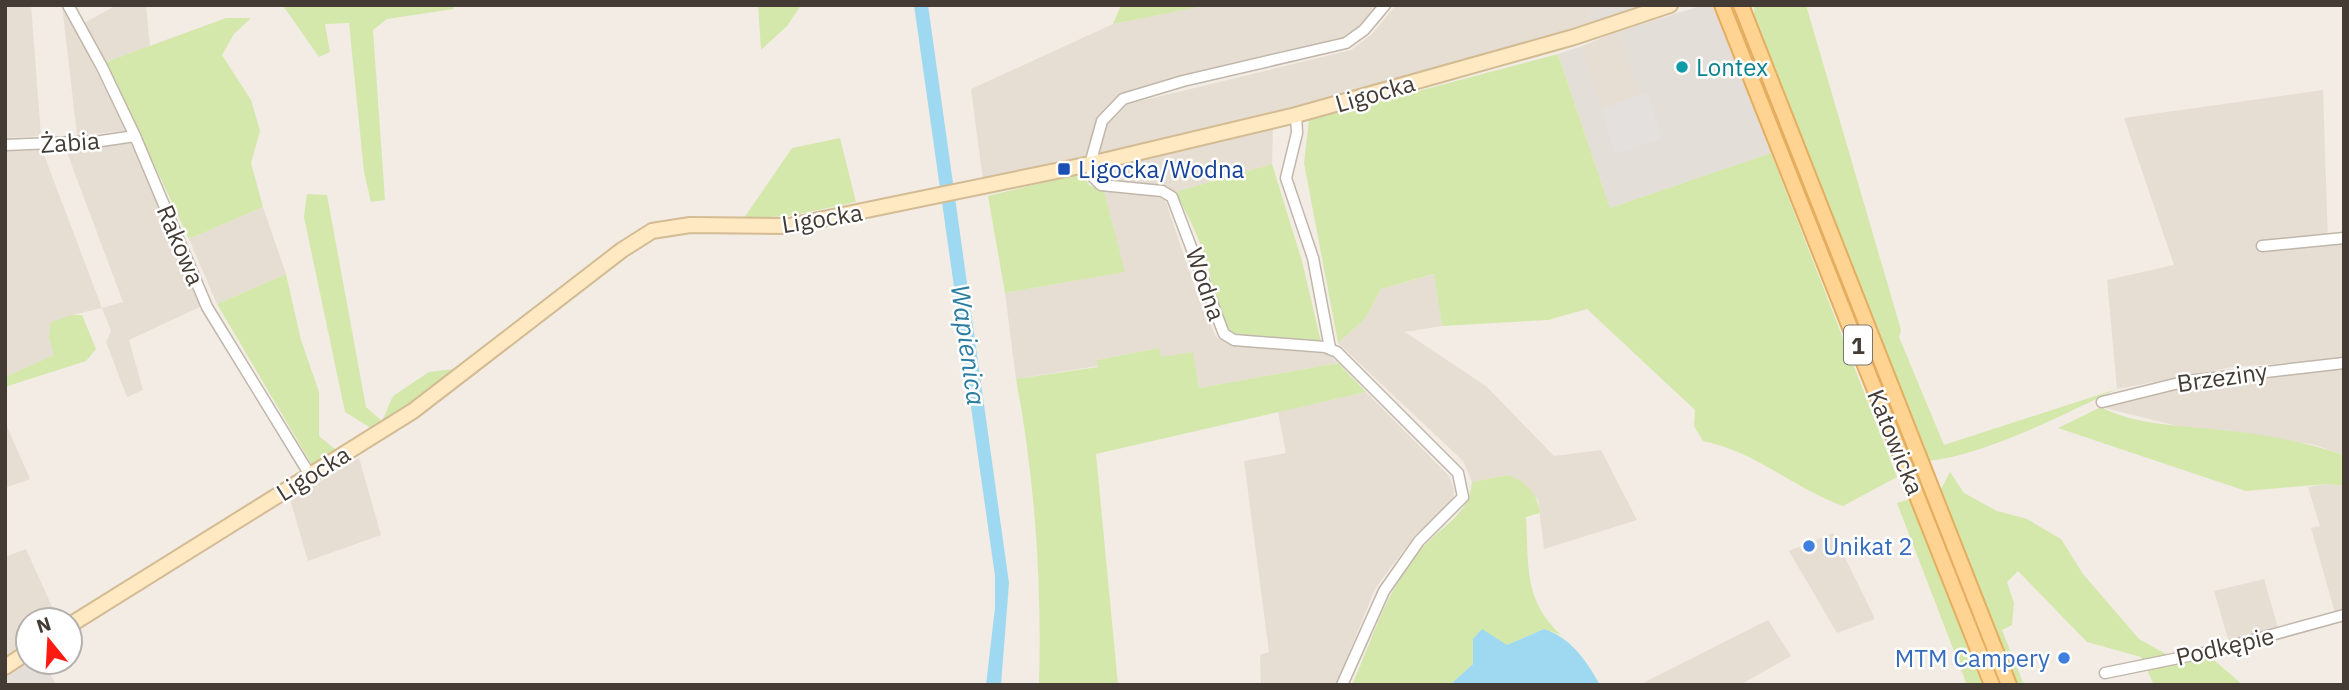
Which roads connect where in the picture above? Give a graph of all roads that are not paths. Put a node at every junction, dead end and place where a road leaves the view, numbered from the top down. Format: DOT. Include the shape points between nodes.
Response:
graph roads {
  1 [pos="68,5"];
  2 [pos="1385,5"];
  3 [pos="1670,5"];
  4 [pos="1722,5"];
  5 [pos="1741,5"];
  6 [pos="1296,115"];
  7 [pos="135,136"];
  8 [pos="5,145"];
  9 [pos="1090,163"];
  10 [pos="2344,238"];
  11 [pos="2262,246"];
  12 [pos="1330,348"];
  13 [pos="2344,363"];
  14 [pos="2102,402"];
  15 [pos="310,475"];
  16 [pos="2344,615"];
  17 [pos="84,616"];
  18 [pos="2105,673"];
  19 [pos="1342,685"];
  20 [pos="1992,685"];
  21 [pos="2009,685"];
  1 -- 7 [label="street, Rakowa"];
  2 -- 9 [label="street" via="1346,43 1183,80 1123,99 1102,121"];
  3 -- 6 [label="street, Ligocka" via="1574,37"];
  4 -- 20 [label="main road, Katowicka / 1"];
  5 -- 21 [label="main road, Katowicka / 1"];
  6 -- 9 [label="street, Ligocka"];
  6 -- 12 [label="street" via="1297,133 1286,178 1313,258"];
  7 -- 8 [label="street, Żabia"];
  7 -- 15 [label="street, Rakowa" via="207,307"];
  9 -- 12 [label="street, Wodna" via="1093,177 1101,185 1162,191 1172,197 1223,334 1234,340"];
  9 -- 15 [label="street, Ligocka" via="789,226 690,225 652,232 622,250 413,411"];
  10 -- 11 [label="street"];
  12 -- 19 [label="street" via="1423,435 1458,473 1463,486 1459,505 1419,541 1384,591"];
  13 -- 14 [label="street, Brzeziny" via="2187,381"];
  15 -- 17 [label="street, Ligocka"];
  16 -- 18 [label="street, Podkępie" via="2213,651"];
}
